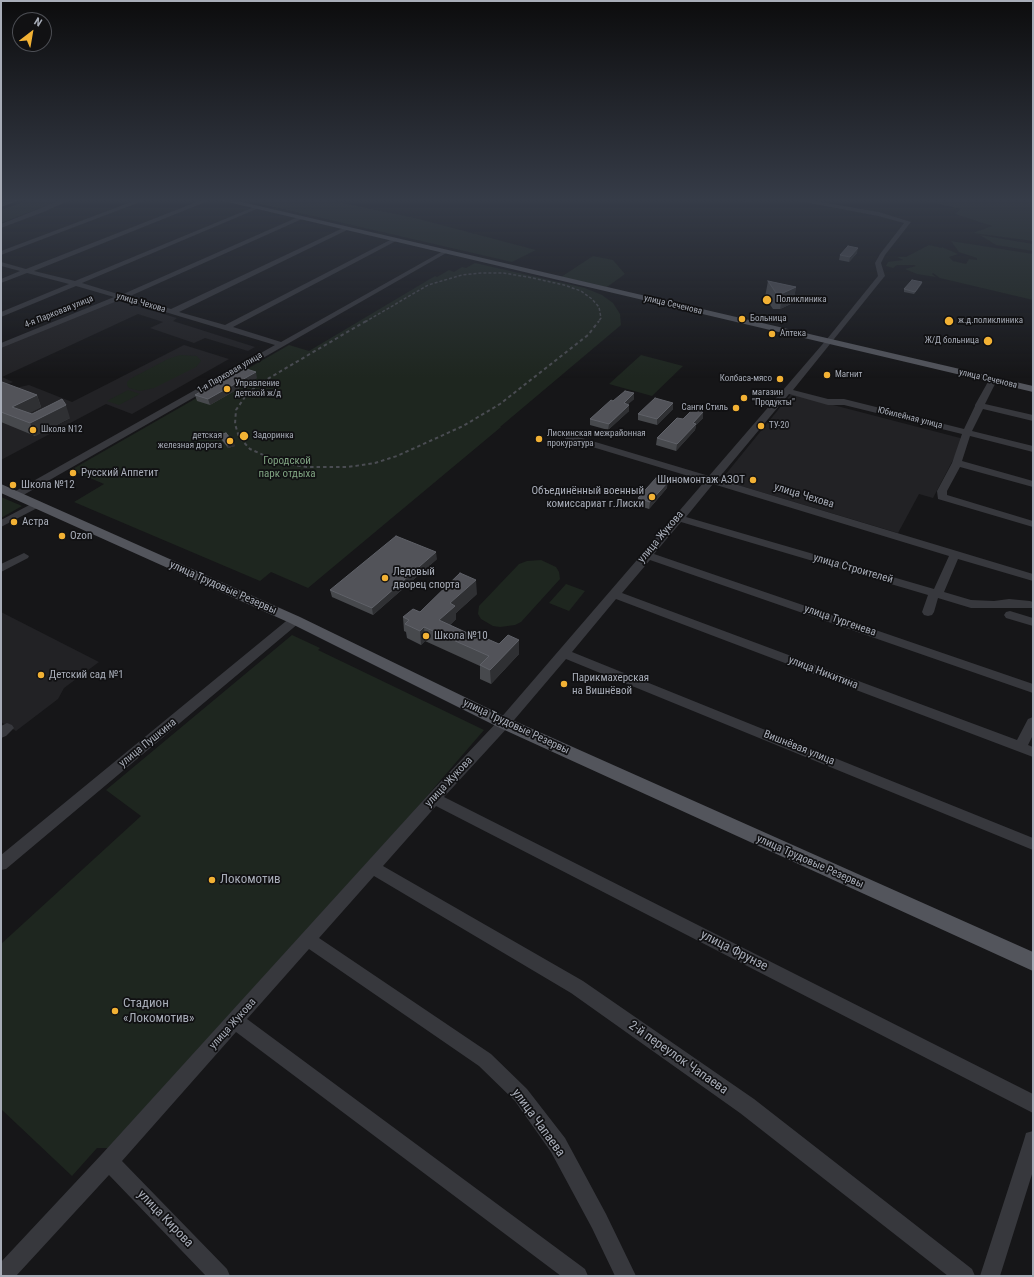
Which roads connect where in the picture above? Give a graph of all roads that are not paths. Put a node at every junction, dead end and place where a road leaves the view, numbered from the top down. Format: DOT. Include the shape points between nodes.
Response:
graph roads {
  1 [pos="59,259"];
  2 [pos="137,259"];
  3 [pos="208,259"];
  4 [pos="283,259"];
  5 [pos="359,259"];
  6 [pos="433,259"];
  7 [pos="473,259"];
  8 [pos="880,259"];
  9 [pos="1,264"];
  10 [pos="27,271"];
  11 [pos="1,282"];
  12 [pos="77,284"];
  13 [pos="121,297"];
  14 [pos="172,312"];
  15 [pos="1,315"];
  16 [pos="226,328"];
  17 [pos="830,342"];
  18 [pos="281,344"];
  19 [pos="1,346"];
  20 [pos="993,380"];
  21 [pos="1033,389"];
  22 [pos="787,391"];
  23 [pos="979,405"];
  24 [pos="1033,418"];
  25 [pos="967,432"];
  26 [pos="569,437"];
  27 [pos="1033,449"];
  28 [pos="957,463"];
  29 [pos="710,480"];
  30 [pos="1033,484"];
  31 [pos="1,488"];
  32 [pos="16,494"];
  33 [pos="36,504"];
  34 [pos="678,518"];
  35 [pos="1,524"];
  36 [pos="1033,524"];
  37 [pos="955,554"];
  38 [pos="647,555"];
  39 [pos="24,556"];
  40 [pos="1,570"];
  41 [pos="1033,578"];
  42 [pos="614,594"];
  43 [pos="936,594"];
  44 [pos="1030,605"];
  45 [pos="928,612"];
  46 [pos="1010,615"];
  47 [pos="295,620"];
  48 [pos="1033,622"];
  49 [pos="564,653"];
  50 [pos="1033,689"];
  51 [pos="1033,722"];
  52 [pos="504,723"];
  53 [pos="1020,747"];
  54 [pos="1033,752"];
  55 [pos="434,798"];
  56 [pos="1033,844"];
  57 [pos="1,864"];
  58 [pos="372,867"];
  59 [pos="308,939"];
  60 [pos="1033,962"];
  61 [pos="236,1021"];
  62 [pos="1033,1104"];
  63 [pos="1033,1140"];
  64 [pos="109,1161"];
  65 [pos="2,1276"];
  66 [pos="220,1276"];
  67 [pos="578,1276"];
  68 [pos="626,1276"];
  69 [pos="965,1276"];
  70 [pos="990,1276"];
  1 -- 10 [label="street"];
  2 -- 12 [label="street"];
  3 -- 13 [label="street, 4-я Парковая улица"];
  4 -- 14 [label="street"];
  5 -- 16 [label="street"];
  6 -- 18 [label="street, 1-я Парковая улица"];
  7 -- 17 [label="main road, улица Сеченова"];
  8 -- 17 [label="street, улица Жукова" via="878,263 882,276"];
  9 -- 10 [label="street, улица Чехова"];
  10 -- 11 [label="street"];
  10 -- 12 [label="street, улица Чехова"];
  12 -- 13 [label="street, улица Чехова"];
  12 -- 15 [label="street"];
  13 -- 14 [label="street, улица Чехова"];
  13 -- 19 [label="street, 4-я Парковая улица"];
  14 -- 16 [label="street, улица Чехова"];
  16 -- 18 [label="street, улица Чехова"];
  17 -- 20 [label="main road, улица Сеченова"];
  17 -- 22 [label="street, улица Жукова"];
  18 -- 32 [label="street, 1-я Парковая улица"];
  20 -- 21 [label="main road, улица Сеченова"];
  20 -- 23 [label="street"];
  22 -- 25 [label="street, Юбилейная улица"];
  22 -- 29 [label="street, улица Жукова"];
  23 -- 24 [label="street"];
  23 -- 25 [label="street"];
  25 -- 27 [label="street, Юбилейная улица"];
  25 -- 28 [label="street"];
  26 -- 29 [label="street, улица Чехова"];
  28 -- 30 [label="street"];
  28 -- 36 [label="street" via="942,491 942,497"];
  29 -- 34 [label="street, улица Жукова"];
  29 -- 37 [label="street, улица Чехова"];
  31 -- 32 [label="main road, улица Трудовые Резервы"];
  32 -- 33 [label="main road, улица Трудовые Резервы"];
  33 -- 35 [label="street"];
  33 -- 47 [label="main road, улица Трудовые Резервы"];
  34 -- 38 [label="street, улица Жукова"];
  34 -- 43 [label="street, улица Строителей"];
  37 -- 41 [label="street, улица Чехова"];
  37 -- 43 [label="street"];
  38 -- 42 [label="street, улица Жукова"];
  38 -- 50 [label="street, улица Тургенева"];
  39 -- 40 [label="street"];
  42 -- 49 [label="street, улица Жукова"];
  42 -- 53 [label="street, улица Никитина"];
  43 -- 44 [label="street, улица Строителей" via="971,604"];
  43 -- 45 [label="street"];
  46 -- 48 [label="street"];
  47 -- 52 [label="main road, улица Трудовые Резервы"];
  47 -- 57 [label="street, улица Пушкина"];
  49 -- 52 [label="street, улица Жукова"];
  49 -- 56 [label="street, Вишнёвая улица"];
  51 -- 53 [label="street"];
  52 -- 55 [label="street, улица Жукова"];
  52 -- 60 [label="main road, улица Трудовые Резервы"];
  53 -- 54 [label="street, улица Никитина"];
  55 -- 58 [label="street, улица Жукова"];
  55 -- 62 [label="street, улица Фрунзе"];
  58 -- 59 [label="street, улица Жукова"];
  58 -- 69 [label="street, 2-й переулок Чапаева" via="584,992 747,1106"];
  59 -- 61 [label="street, улица Жукова"];
  59 -- 68 [label="street, улица Чапаева" via="485,1060 521,1095 558,1145"];
  61 -- 64 [label="street, улица Жукова"];
  61 -- 67 [label="street"];
  63 -- 70 [label="street"];
  64 -- 65 [label="street, улица Жукова"];
  64 -- 66 [label="street, улица Кирова"];
}
